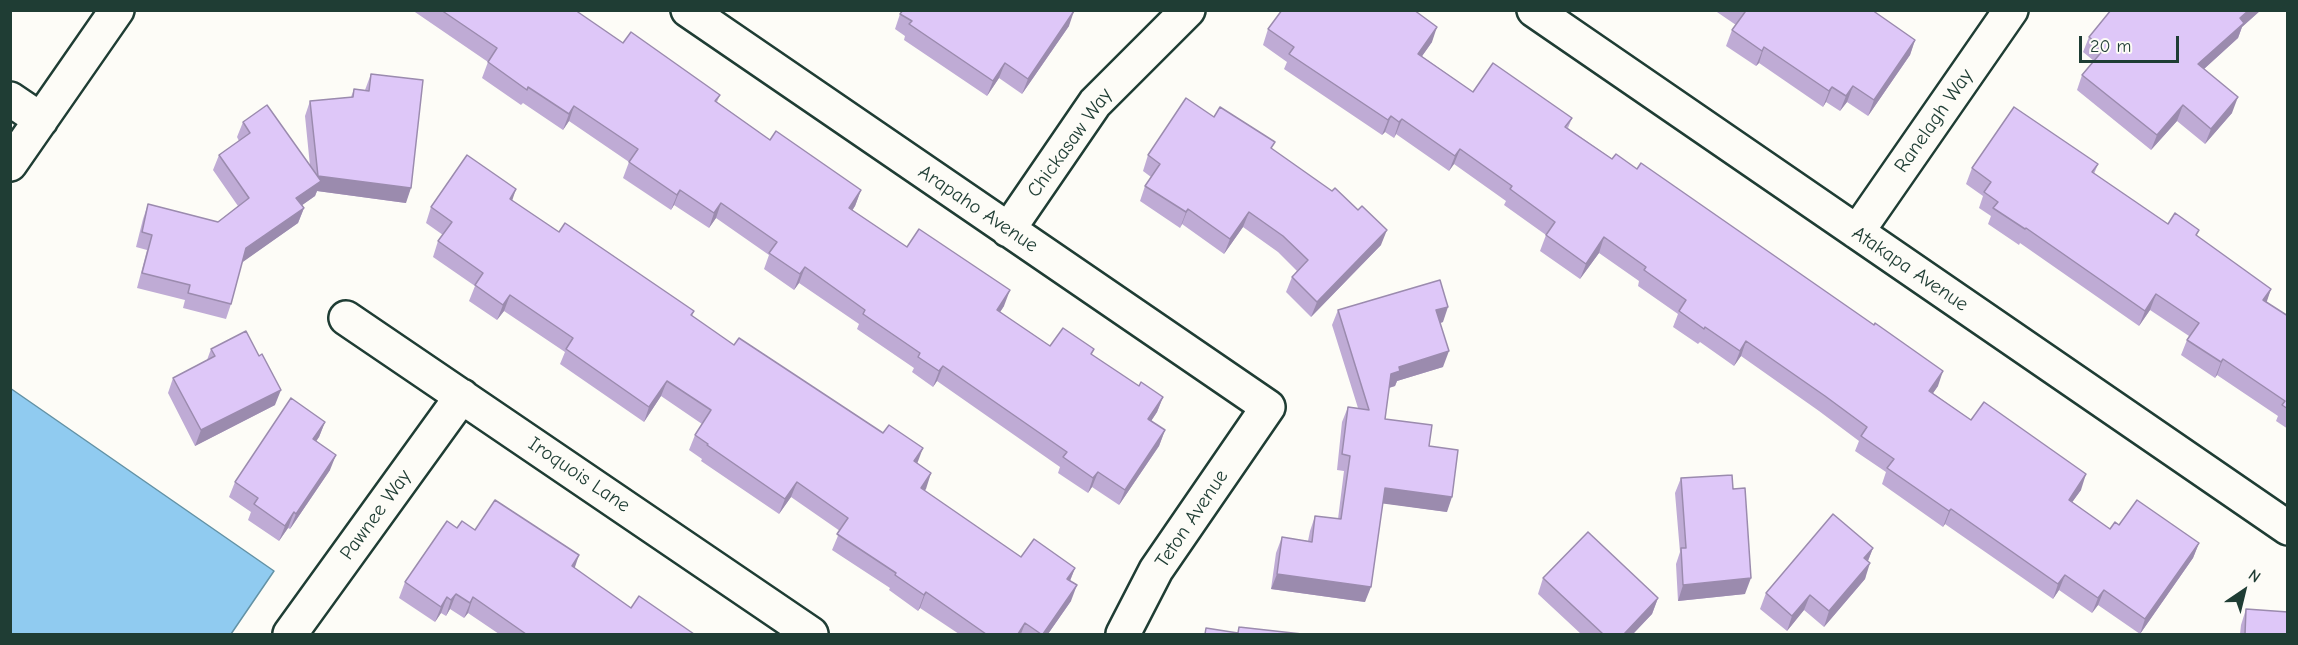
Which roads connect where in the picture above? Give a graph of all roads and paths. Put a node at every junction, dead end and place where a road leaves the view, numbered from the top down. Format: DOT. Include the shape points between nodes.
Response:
graph roads {
  1 [pos="117,10"];
  2 [pos="688,10"];
  3 [pos="1188,10"];
  4 [pos="1534,10"];
  5 [pos="2012,10"];
  6 [pos="10,99"];
  7 [pos="41,120"];
  8 [pos="10,164"];
  9 [pos="1008,230"];
  10 [pos="1857,232"];
  11 [pos="346,318"];
  12 [pos="462,396"];
  13 [pos="1268,407"];
  14 [pos="2288,528"];
  15 [pos="290,634"];
  16 [pos="811,634"];
  17 [pos="1123,634"];
  1 -- 7 [label="street"];
  2 -- 9 [label="street, Arapaho Avenue"];
  3 -- 9 [label="street, Chickasaw Way" via="1095,103"];
  4 -- 10 [label="street, Atakapa Avenue"];
  5 -- 10 [label="street, Ranelagh Way"];
  6 -- 7 [label="street"];
  7 -- 8 [label="street"];
  9 -- 13 [label="street, Arapaho Avenue"];
  10 -- 14 [label="street, Atakapa Avenue"];
  11 -- 12 [label="street, Iroquois Lane"];
  12 -- 15 [label="street, Pawnee Way"];
  12 -- 16 [label="street, Iroquois Lane"];
  13 -- 17 [label="street, Teton Avenue" via="1156,570"];
}
